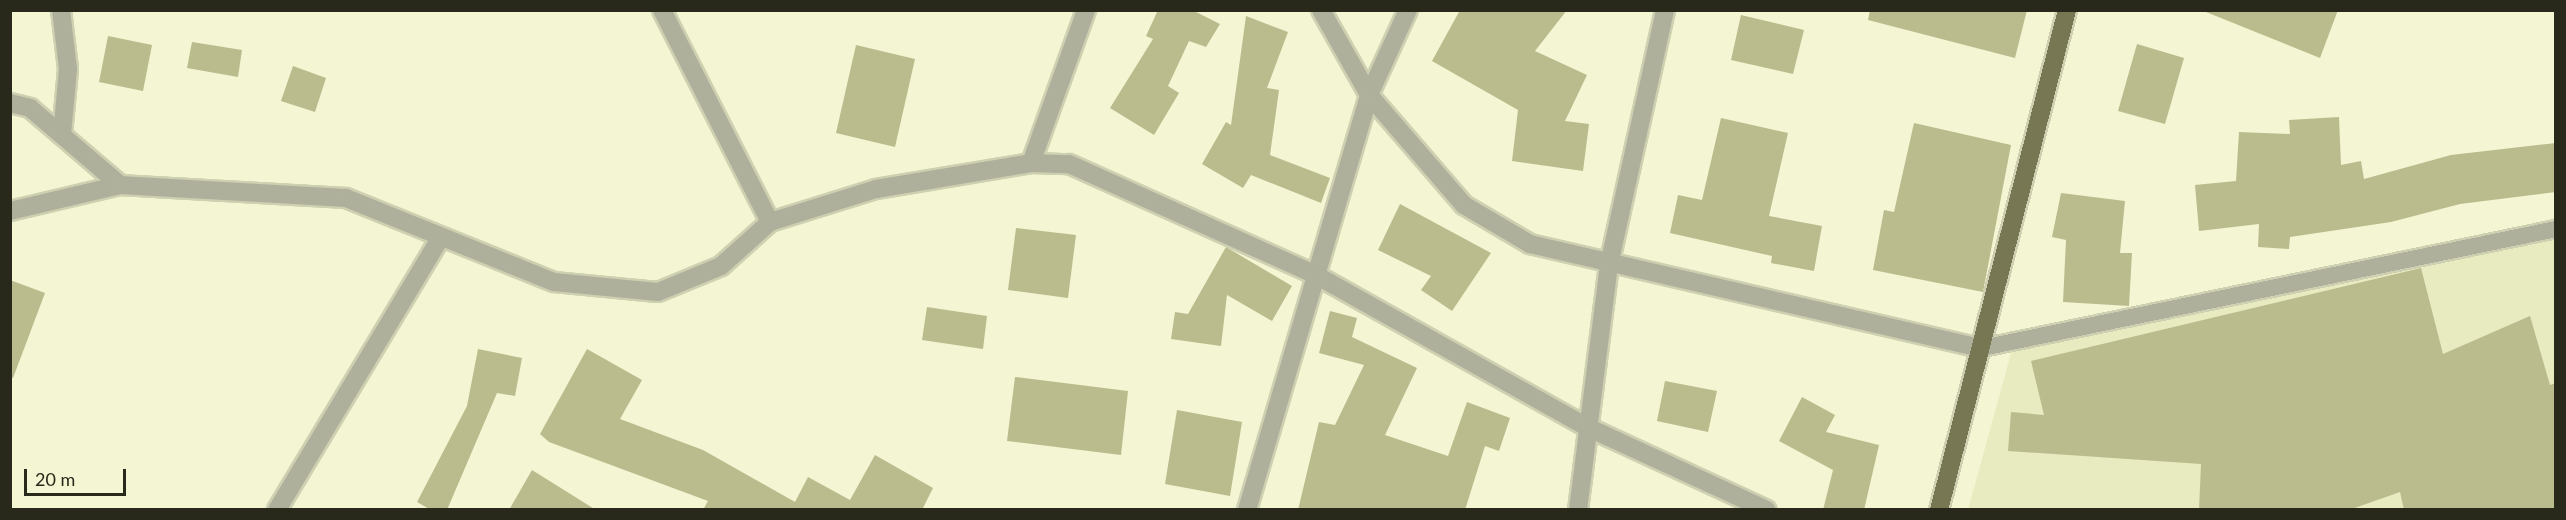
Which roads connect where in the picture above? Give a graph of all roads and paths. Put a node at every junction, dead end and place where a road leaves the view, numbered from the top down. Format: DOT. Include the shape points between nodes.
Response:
graph roads {
  1 [pos="61,10"];
  2 [pos="662,10"];
  3 [pos="1321,10"];
  4 [pos="1408,10"];
  5 [pos="1665,10"];
  6 [pos="2067,10"];
  7 [pos="1083,12"];
  8 [pos="1369,95"];
  9 [pos="10,103"];
  10 [pos="62,135"];
  11 [pos="1031,162"];
  12 [pos="120,185"];
  13 [pos="10,211"];
  14 [pos="770,222"];
  15 [pos="2556,229"];
  16 [pos="441,237"];
  17 [pos="1609,265"];
  18 [pos="1316,275"];
  19 [pos="1982,348"];
  20 [pos="1585,426"];
  21 [pos="277,510"];
  22 [pos="1246,510"];
  23 [pos="1578,510"];
  24 [pos="1767,510"];
  25 [pos="1939,510"];
  1 -- 10 [label="street" via="68,69"];
  2 -- 14 [label="street"];
  3 -- 8 [label="street"];
  4 -- 8 [label="street"];
  5 -- 17 [label="street"];
  6 -- 19 [label="main road"];
  7 -- 11 [label="street"];
  8 -- 17 [label="street" via="1464,205 1530,244"];
  8 -- 18 [label="street"];
  9 -- 10 [label="street" via="30,108"];
  10 -- 12 [label="street"];
  11 -- 14 [label="street" via="876,189"];
  11 -- 18 [label="street" via="1069,164"];
  12 -- 13 [label="street"];
  12 -- 16 [label="street" via="346,198"];
  14 -- 16 [label="street" via="721,266 658,292 554,282"];
  15 -- 19 [label="lane"];
  16 -- 21 [label="street"];
  17 -- 19 [label="street"];
  17 -- 20 [label="street"];
  18 -- 20 [label="street"];
  18 -- 22 [label="street"];
  19 -- 25 [label="main road"];
  20 -- 23 [label="street"];
  20 -- 24 [label="street"];
}
